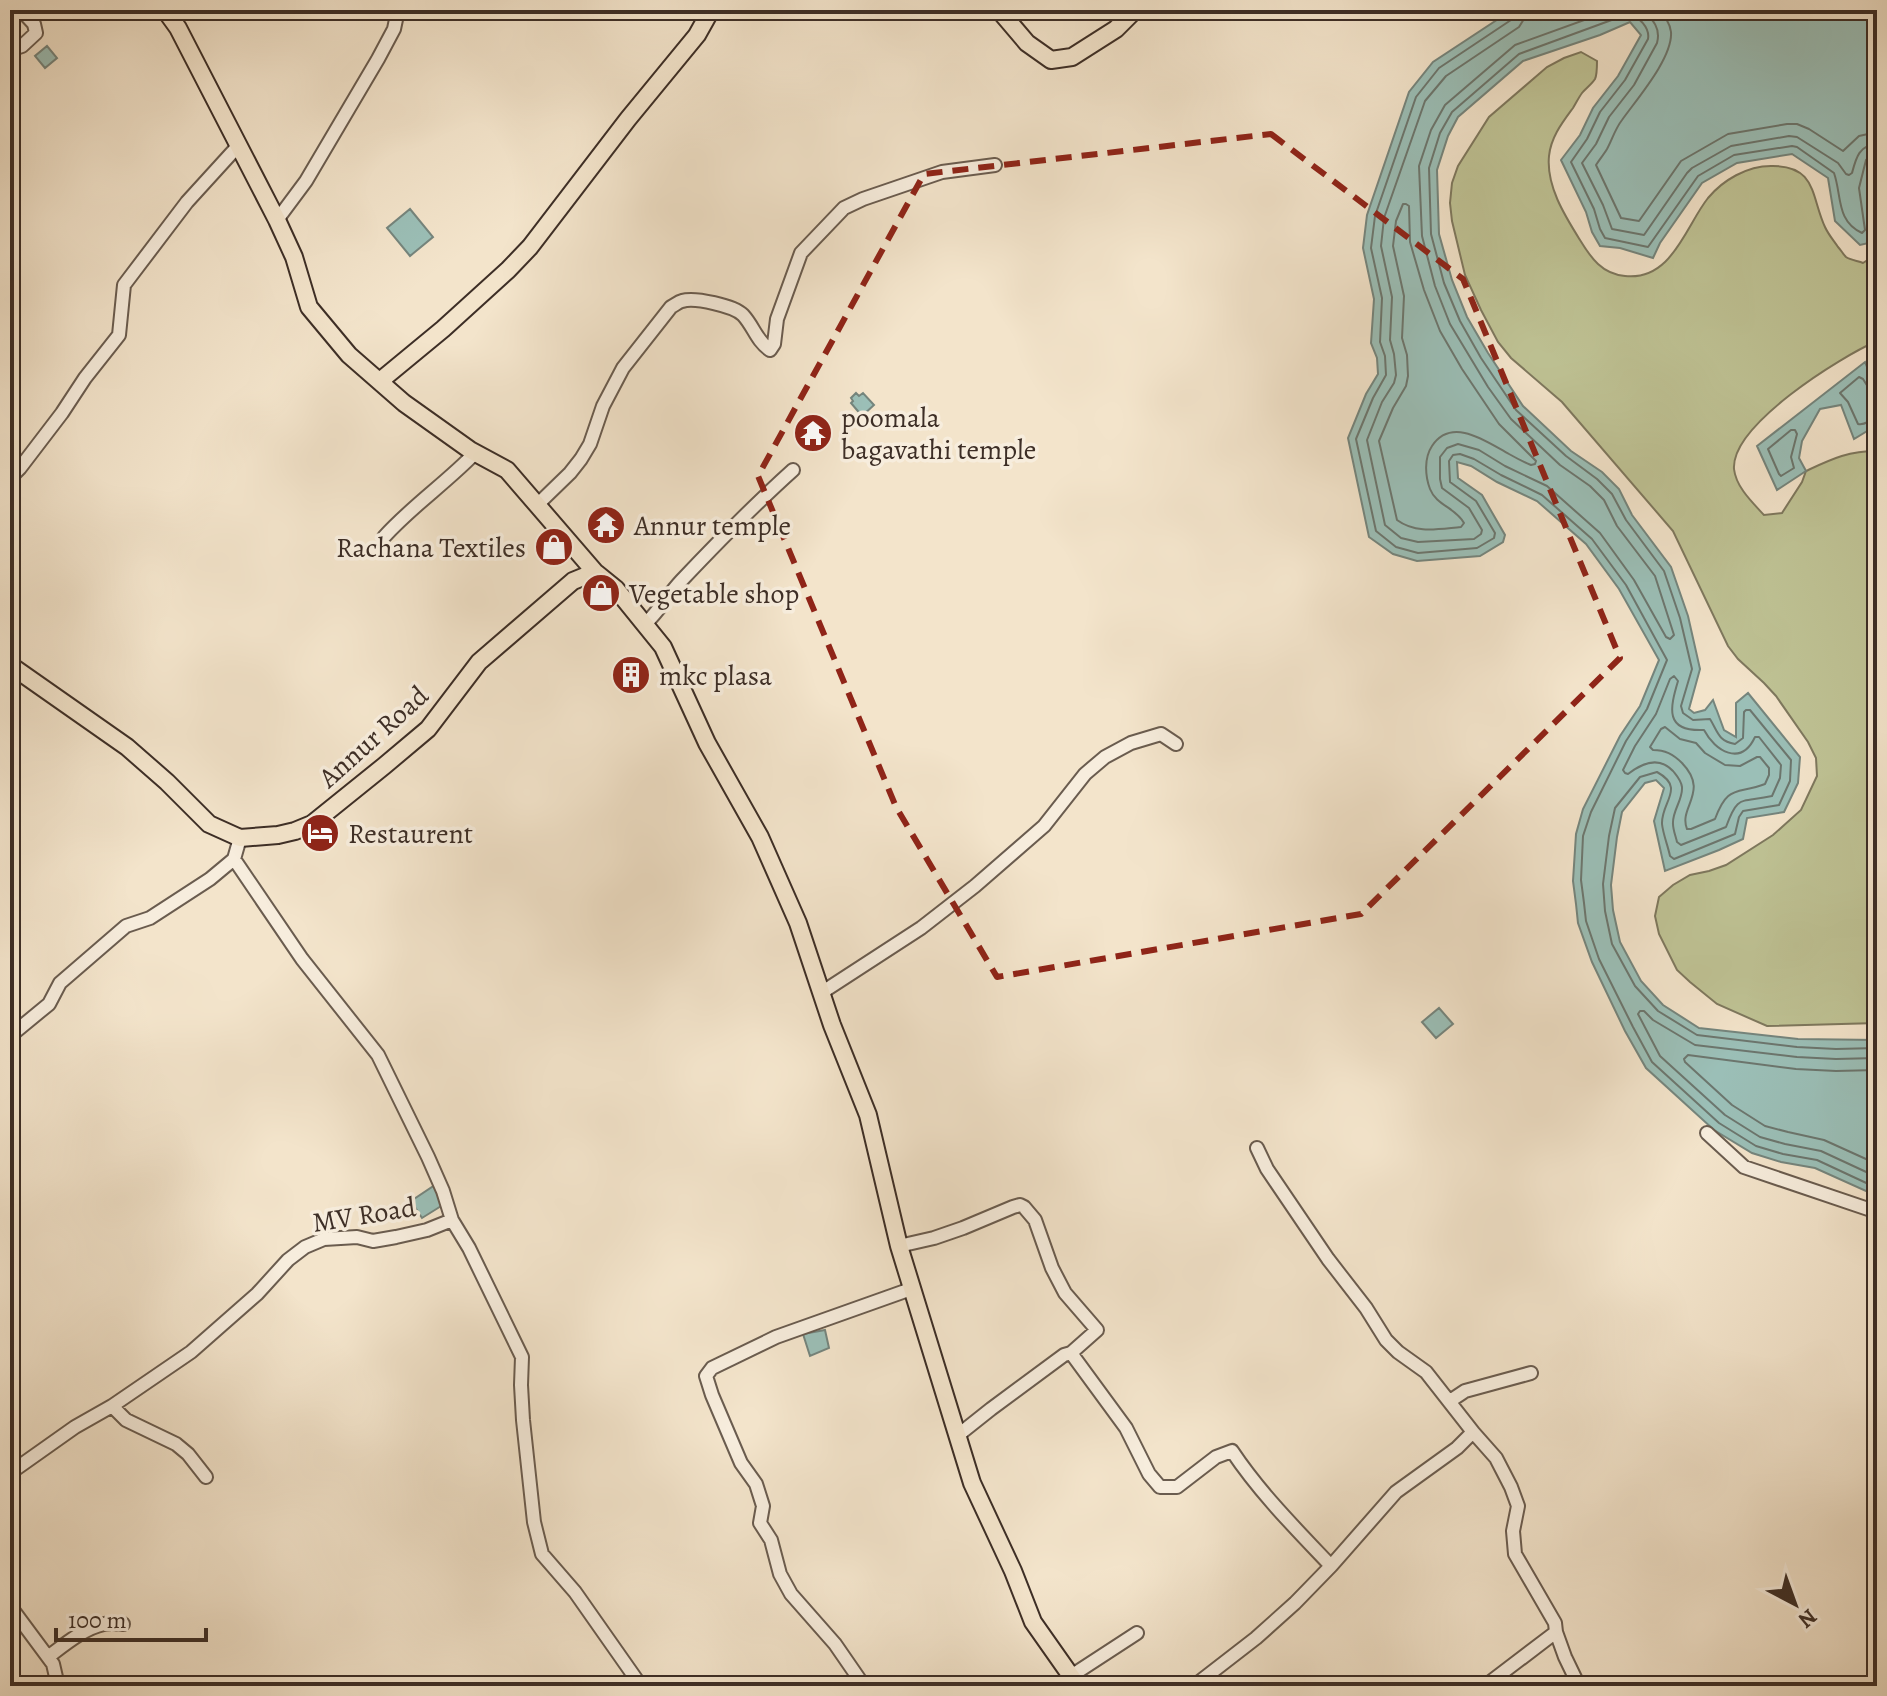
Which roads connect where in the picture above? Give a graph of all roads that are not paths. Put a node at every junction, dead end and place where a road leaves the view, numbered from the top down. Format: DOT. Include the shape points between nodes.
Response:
graph roads {
  1 [pos="21,10"];
  2 [pos="165,10"];
  3 [pos="398,10"];
  4 [pos="711,10"];
  5 [pos="999,10"];
  6 [pos="1135,10"];
  7 [pos="10,50"];
  8 [pos="238,146"];
  9 [pos="995,165"];
  10 [pos="277,220"];
  11 [pos="380,381"];
  12 [pos="475,453"];
  13 [pos="793,470"];
  14 [pos="10,478"];
  15 [pos="537,505"];
  16 [pos="384,537"];
  17 [pos="595,572"];
  18 [pos="645,624"];
  19 [pos="10,665"];
  20 [pos="1176,744"];
  21 [pos="240,838"];
  22 [pos="234,859"];
  23 [pos="821,993"];
  24 [pos="10,1036"];
  25 [pos="1707,1133"];
  26 [pos="1257,1148"];
  27 [pos="1877,1212"];
  28 [pos="452,1220"];
  29 [pos="899,1246"];
  30 [pos="911,1289"];
  31 [pos="1071,1353"];
  32 [pos="1531,1373"];
  33 [pos="1450,1401"];
  34 [pos="112,1406"];
  35 [pos="1473,1432"];
  36 [pos="957,1436"];
  37 [pos="10,1473"];
  38 [pos="206,1477"];
  39 [pos="1331,1566"];
  40 [pos="10,1606"];
  41 [pos="123,1624"];
  42 [pos="1556,1632"];
  43 [pos="1137,1633"];
  44 [pos="48,1657"];
  45 [pos="1075,1681"];
  46 [pos="55,1686"];
  47 [pos="641,1686"];
  48 [pos="864,1686"];
  49 [pos="1194,1686"];
  50 [pos="1485,1686"];
  51 [pos="1579,1686"];
  1 -- 7 [label="street" via="36,33"];
  2 -- 8 [label="main road"];
  3 -- 10 [label="street" via="378,59"];
  4 -- 11 [label="main road" via="697,35 530,247"];
  5 -- 6 [label="main road" via="1027,43 1051,60 1072,57"];
  8 -- 10 [label="main road"];
  8 -- 14 [label="street" via="124,285 119,335"];
  9 -- 15 [label="street" via="942,172 844,208 801,253 770,350 739,311 689,301 671,307 623,368 581,459"];
  10 -- 11 [label="main road" via="309,307 349,355"];
  11 -- 12 [label="main road"];
  12 -- 15 [label="main road" via="507,470"];
  12 -- 16 [label="street"];
  13 -- 18 [label="street"];
  15 -- 17 [label="main road"];
  17 -- 18 [label="main road"];
  17 -- 21 [label="main road, Annur Road" via="573,581 479,662 428,729 312,824 278,835"];
  18 -- 23 [label="main road" via="663,647 707,743 760,837 798,923"];
  19 -- 21 [label="main road" via="127,747 209,824"];
  20 -- 23 [label="street" via="1161,734 1105,757 1044,826 975,886"];
  21 -- 22 [label="street"];
  22 -- 24 [label="street" via="150,918 126,926 60,983 49,1004"];
  22 -- 28 [label="street, MV Road" via="302,959 378,1055"];
  23 -- 29 [label="main road" via="868,1115"];
  25 -- 27 [label="street" via="1744,1167"];
  26 -- 33 [label="street" via="1386,1340 1426,1372"];
  28 -- 34 [label="street, MV Road" via="396,1237 324,1239 305,1247 191,1352"];
  28 -- 47 [label="street" via="522,1357 523,1420 542,1554"];
  29 -- 30 [label="main road"];
  29 -- 31 [label="street" via="1024,1207 1035,1220 1065,1293 1097,1330"];
  30 -- 36 [label="main road"];
  30 -- 48 [label="street" via="776,1337 712,1368 706,1376 741,1463 756,1484 763,1506 760,1523 771,1540 780,1574"];
  31 -- 36 [label="street"];
  31 -- 39 [label="street" via="1126,1428 1160,1487 1177,1487 1232,1451"];
  32 -- 33 [label="street" via="1465,1391"];
  33 -- 35 [label="street"];
  34 -- 37 [label="street, MV Road"];
  34 -- 38 [label="street" via="126,1420 176,1444"];
  35 -- 39 [label="street" via="1396,1492"];
  35 -- 42 [label="street" via="1496,1458 1511,1487 1518,1506 1515,1554"];
  36 -- 45 [label="main road" via="1033,1622"];
  39 -- 49 [label="street" via="1256,1638"];
  40 -- 44 [label="street"];
  41 -- 44 [label="street" via="104,1623"];
  42 -- 50 [label="street"];
  42 -- 51 [label="street"];
  43 -- 45 [label="street"];
  44 -- 46 [label="street"];
}
